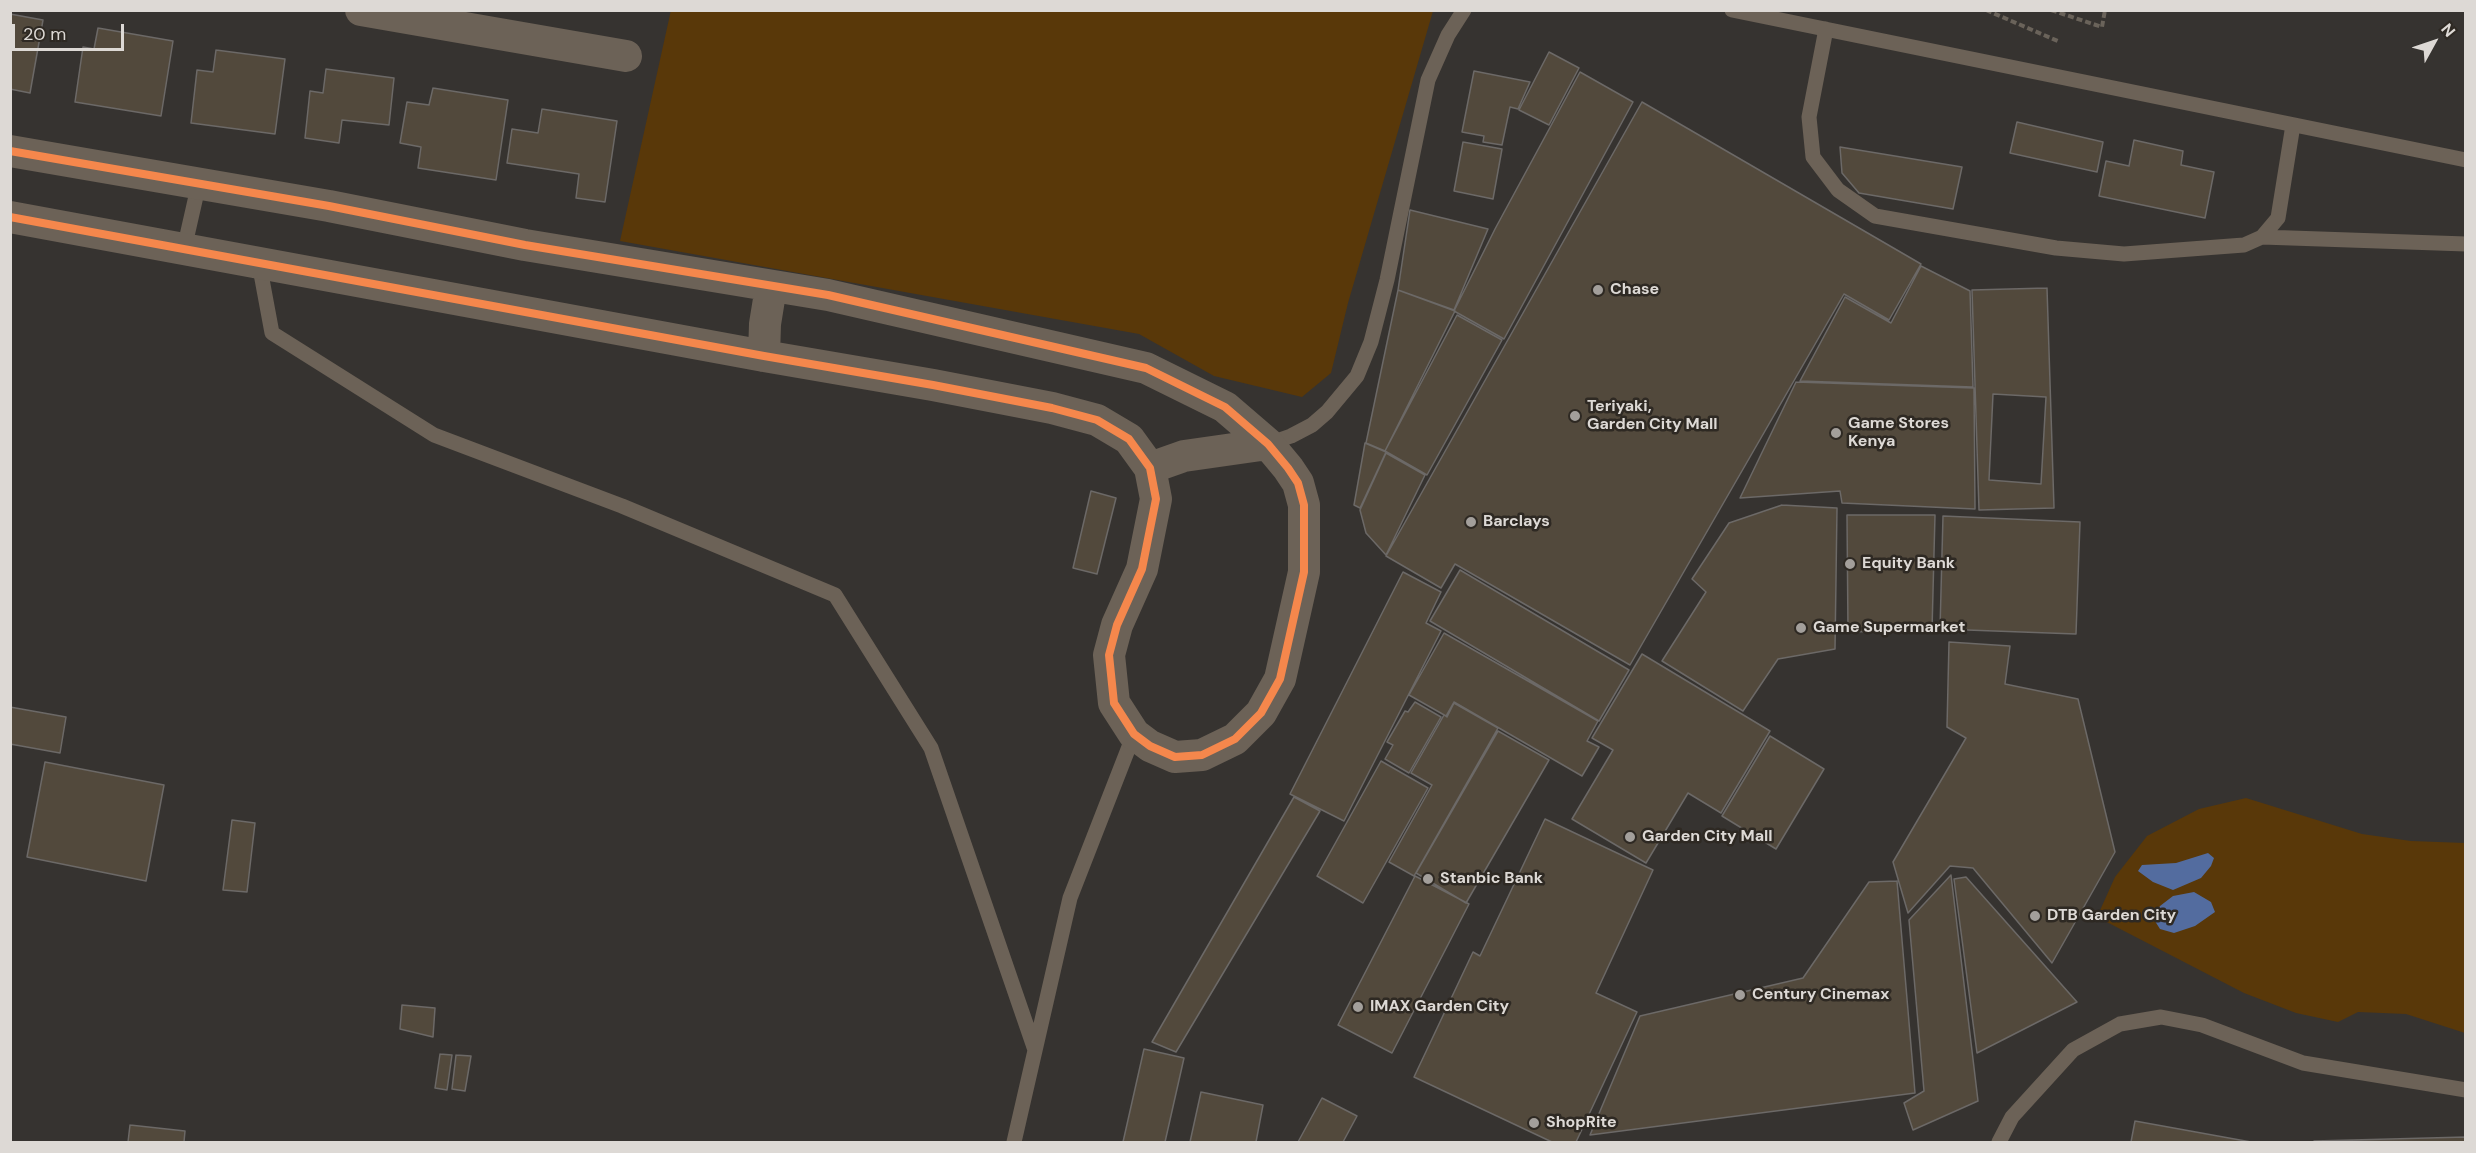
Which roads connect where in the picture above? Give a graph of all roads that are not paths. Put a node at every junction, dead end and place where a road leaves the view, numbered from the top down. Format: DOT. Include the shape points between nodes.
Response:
graph roads {
  1 [pos="362,10"];
  2 [pos="1464,10"];
  3 [pos="1732,10"];
  4 [pos="1826,29"];
  5 [pos="626,56"];
  6 [pos="2293,125"];
  7 [pos="10,151"];
  8 [pos="2466,160"];
  9 [pos="199,183"];
  10 [pos="10,217"];
  11 [pos="2262,237"];
  12 [pos="2466,244"];
  13 [pos="184,249"];
  14 [pos="259,263"];
  15 [pos="771,287"];
  16 [pos="764,356"];
  17 [pos="1268,444"];
  18 [pos="1150,468"];
  19 [pos="1134,734"];
  20 [pos="1035,1050"];
  21 [pos="2466,1090"];
  22 [pos="1014,1143"];
  23 [pos="1999,1143"];
  1 -- 5 [label="street"];
  2 -- 17 [label="lane" via="1428,80 1387,280 1371,342 1357,376 1312,424"];
  3 -- 4 [label="lane"];
  4 -- 6 [label="lane"];
  4 -- 11 [label="lane" via="1809,117 1813,157 1838,190 1875,216 2056,248 2124,254 2244,245"];
  6 -- 8 [label="lane"];
  6 -- 11 [label="lane" via="2278,218"];
  7 -- 9 [label="street"];
  9 -- 13 [label="lane"];
  9 -- 15 [label="street"];
  10 -- 13 [label="street"];
  11 -- 12 [label="lane"];
  13 -- 14 [label="street"];
  14 -- 16 [label="street"];
  14 -- 20 [label="lane" via="272,333 434,435 622,506 835,596 931,748"];
  15 -- 16 [label="street"];
  15 -- 17 [label="street" via="828,295 1146,368 1225,407"];
  16 -- 18 [label="street" via="933,385 1097,420 1129,439"];
  17 -- 18 [label="street" via="1184,456"];
  17 -- 19 [label="street" via="1298,483 1304,505 1304,572 1280,679 1261,713 1235,739 1202,755 1174,757"];
  18 -- 19 [label="street" via="1156,499 1142,569 1109,655 1114,703"];
  19 -- 20 [label="lane" via="1070,898"];
  20 -- 22 [label="lane"];
  21 -- 23 [label="lane" via="2303,1063 2202,1025 2161,1017 2120,1024 2073,1050 2012,1117"];
}
